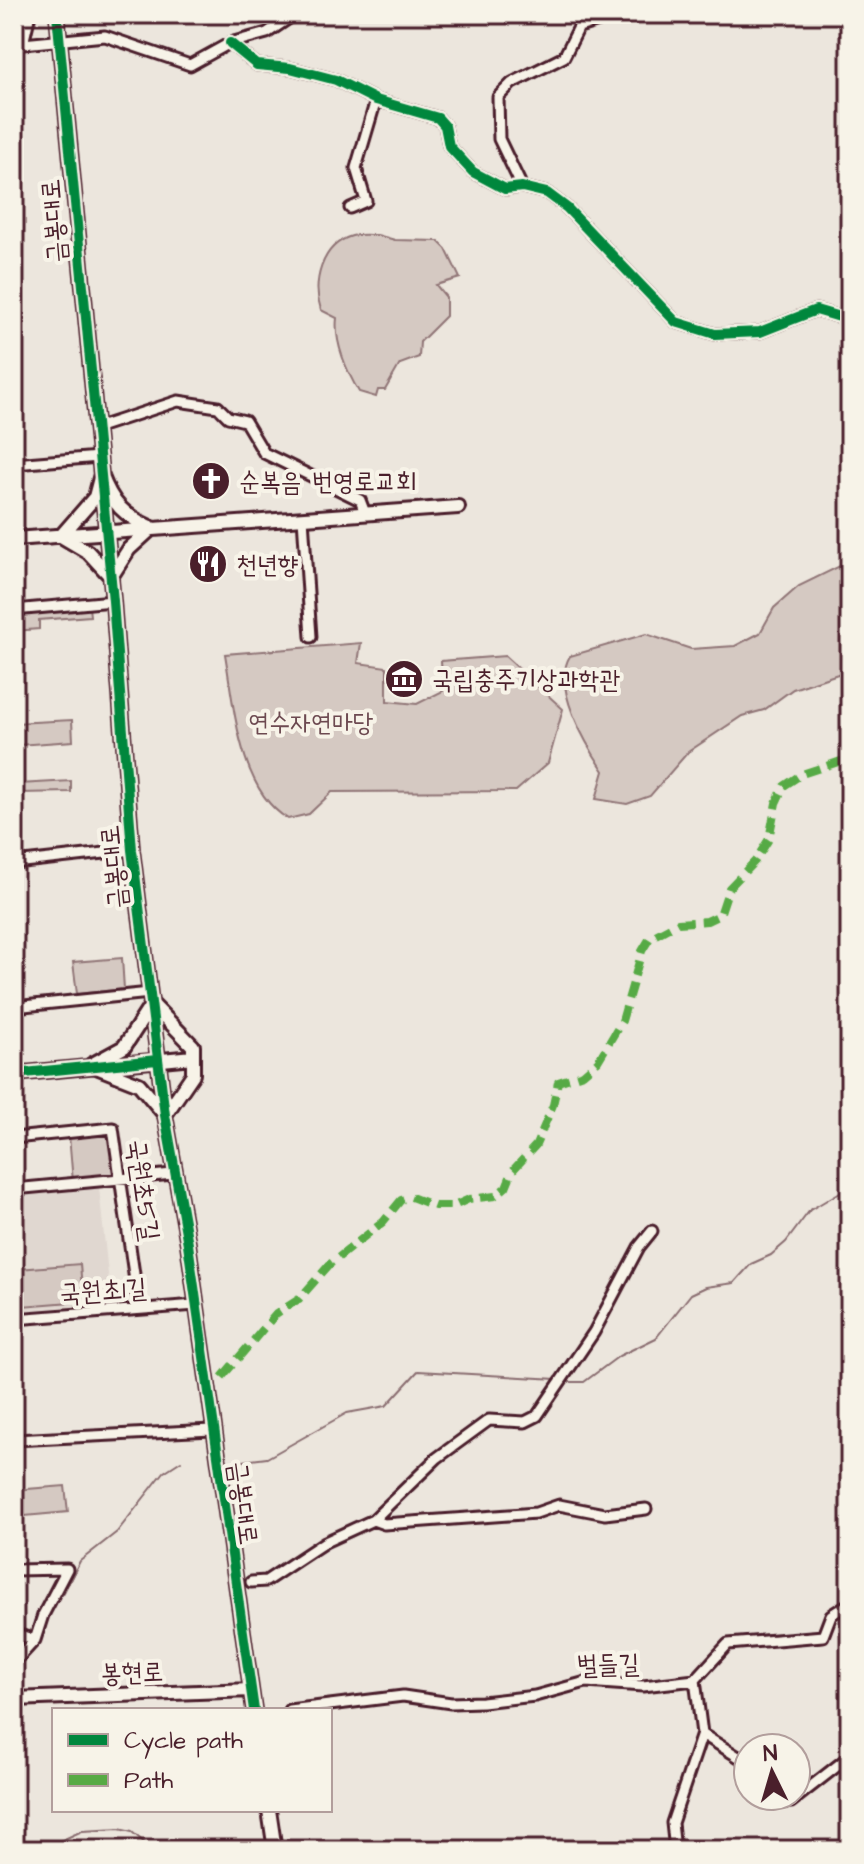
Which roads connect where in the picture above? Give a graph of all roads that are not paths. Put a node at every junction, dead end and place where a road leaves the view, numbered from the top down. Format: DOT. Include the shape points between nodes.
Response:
graph roads {
  1 [pos="30,14"];
  2 [pos="57,14"];
  3 [pos="295,14"];
  4 [pos="621,14"];
  5 [pos="19,41"];
  6 [pos="59,41"];
  7 [pos="230,43"];
  8 [pos="376,100"];
  9 [pos="522,187"];
  10 [pos="350,208"];
  11 [pos="850,320"];
  12 [pos="96,428"];
  13 [pos="99,457"];
  14 [pos="14,464"];
  15 [pos="101,474"];
  16 [pos="458,507"];
  17 [pos="365,513"];
  18 [pos="303,518"];
  19 [pos="152,528"];
  20 [pos="107,532"];
  21 [pos="61,536"];
  22 [pos="14,539"];
  23 [pos="111,577"];
  24 [pos="113,601"];
  25 [pos="14,610"];
  26 [pos="311,637"];
  27 [pos="132,850"];
  28 [pos="14,863"];
  29 [pos="151,999"];
  30 [pos="14,1007"];
  31 [pos="193,1057"];
  32 [pos="157,1060"];
  33 [pos="91,1065"];
  34 [pos="14,1074"];
  35 [pos="165,1115"];
  36 [pos="14,1138"];
  37 [pos="173,1174"];
  38 [pos="119,1179"];
  39 [pos="14,1189"];
  40 [pos="652,1231"];
  41 [pos="196,1305"];
  42 [pos="139,1309"];
  43 [pos="14,1319"];
  44 [pos="212,1430"];
  45 [pos="14,1440"];
  46 [pos="646,1509"];
  47 [pos="373,1520"];
  48 [pos="14,1570"];
  49 [pos="251,1582"];
  50 [pos="850,1603"];
  51 [pos="14,1633"];
  52 [pos="35,1640"];
  53 [pos="14,1663"];
  54 [pos="695,1680"];
  55 [pos="251,1690"];
  56 [pos="14,1699"];
  57 [pos="254,1708"];
  58 [pos="305,1708"];
  59 [pos="702,1734"];
  60 [pos="732,1753"];
  61 [pos="850,1756"];
  62 [pos="812,1786"];
  63 [pos="269,1812"];
  64 [pos="275,1850"];
  65 [pos="675,1850"];
  1 -- 5 [label="street"];
  2 -- 6 [label="street, 금봉대로"];
  3 -- 7 [label="street" via="267,33"];
  4 -- 9 [label="street" via="579,27 564,57 512,83 498,97 499,139"];
  5 -- 6 [label="street"];
  6 -- 7 [label="street" via="105,36 190,65"];
  6 -- 12 [label="street, 금봉대로"];
  7 -- 8 [label="street" via="257,65 336,80"];
  8 -- 9 [label="street" via="438,118 449,146 473,172 505,189"];
  8 -- 10 [label="street" via="356,168 366,201"];
  9 -- 11 [label="street" via="547,193 567,208 664,314 692,330 760,332 816,310"];
  12 -- 13 [label="street, 금봉대로"];
  12 -- 17 [label="street" via="178,401 218,407 228,417 245,421 264,453 360,500"];
  13 -- 14 [label="street"];
  13 -- 15 [label="street, 금봉대로"];
  15 -- 19 [label="street" via="120,511"];
  15 -- 20 [label="street, 금봉대로"];
  15 -- 21 [label="street" via="95,497"];
  16 -- 17 [label="street"];
  17 -- 18 [label="street"];
  18 -- 19 [label="street"];
  18 -- 26 [label="street"];
  19 -- 20 [label="street"];
  19 -- 23 [label="street" via="129,549"];
  20 -- 21 [label="street"];
  20 -- 23 [label="street, 금봉대로"];
  21 -- 22 [label="street"];
  21 -- 23 [label="street" via="88,552"];
  23 -- 24 [label="street, 금봉대로"];
  24 -- 25 [label="street"];
  24 -- 27 [label="street, 금봉대로"];
  27 -- 28 [label="street"];
  27 -- 29 [label="street, 금봉대로"];
  29 -- 30 [label="street"];
  29 -- 31 [label="street" via="193,1046"];
  29 -- 32 [label="street, 금봉대로"];
  29 -- 33 [label="street" via="124,1047"];
  31 -- 32 [label="street"];
  31 -- 35 [label="street" via="193,1074"];
  32 -- 33 [label="street"];
  32 -- 35 [label="street, 금봉대로"];
  33 -- 34 [label="street"];
  33 -- 35 [label="street" via="139,1084"];
  35 -- 37 [label="street, 금봉대로"];
  36 -- 38 [label="street, 국원초5길" via="113,1128"];
  37 -- 38 [label="street"];
  37 -- 41 [label="street, 금봉대로"];
  38 -- 39 [label="street"];
  38 -- 42 [label="street, 국원초5길"];
  40 -- 47 [label="street" via="594,1332 537,1416 525,1422 489,1420 437,1458"];
  41 -- 42 [label="street, 국원초1길"];
  41 -- 44 [label="street, 금봉대로"];
  42 -- 43 [label="street, 국원초1길"];
  44 -- 45 [label="street"];
  44 -- 55 [label="street, 금봉대로"];
  46 -- 47 [label="street" via="605,1514 559,1505 536,1513 384,1524"];
  47 -- 49 [label="street" via="325,1542 266,1581"];
  48 -- 52 [label="street" via="67,1569"];
  50 -- 54 [label="street" via="831,1615 823,1636 728,1644"];
  51 -- 52 [label="street"];
  52 -- 53 [label="street"];
  54 -- 58 [label="street, 벌들길" via="643,1686 586,1682 535,1696 482,1702 403,1696"];
  54 -- 59 [label="street"];
  55 -- 56 [label="street, 봉현로"];
  55 -- 57 [label="street, 금봉대로"];
  59 -- 60 [label="street"];
  59 -- 65 [label="street" via="672,1823"];
  61 -- 62 [label="street"];
  63 -- 64 [label="street"];
}
